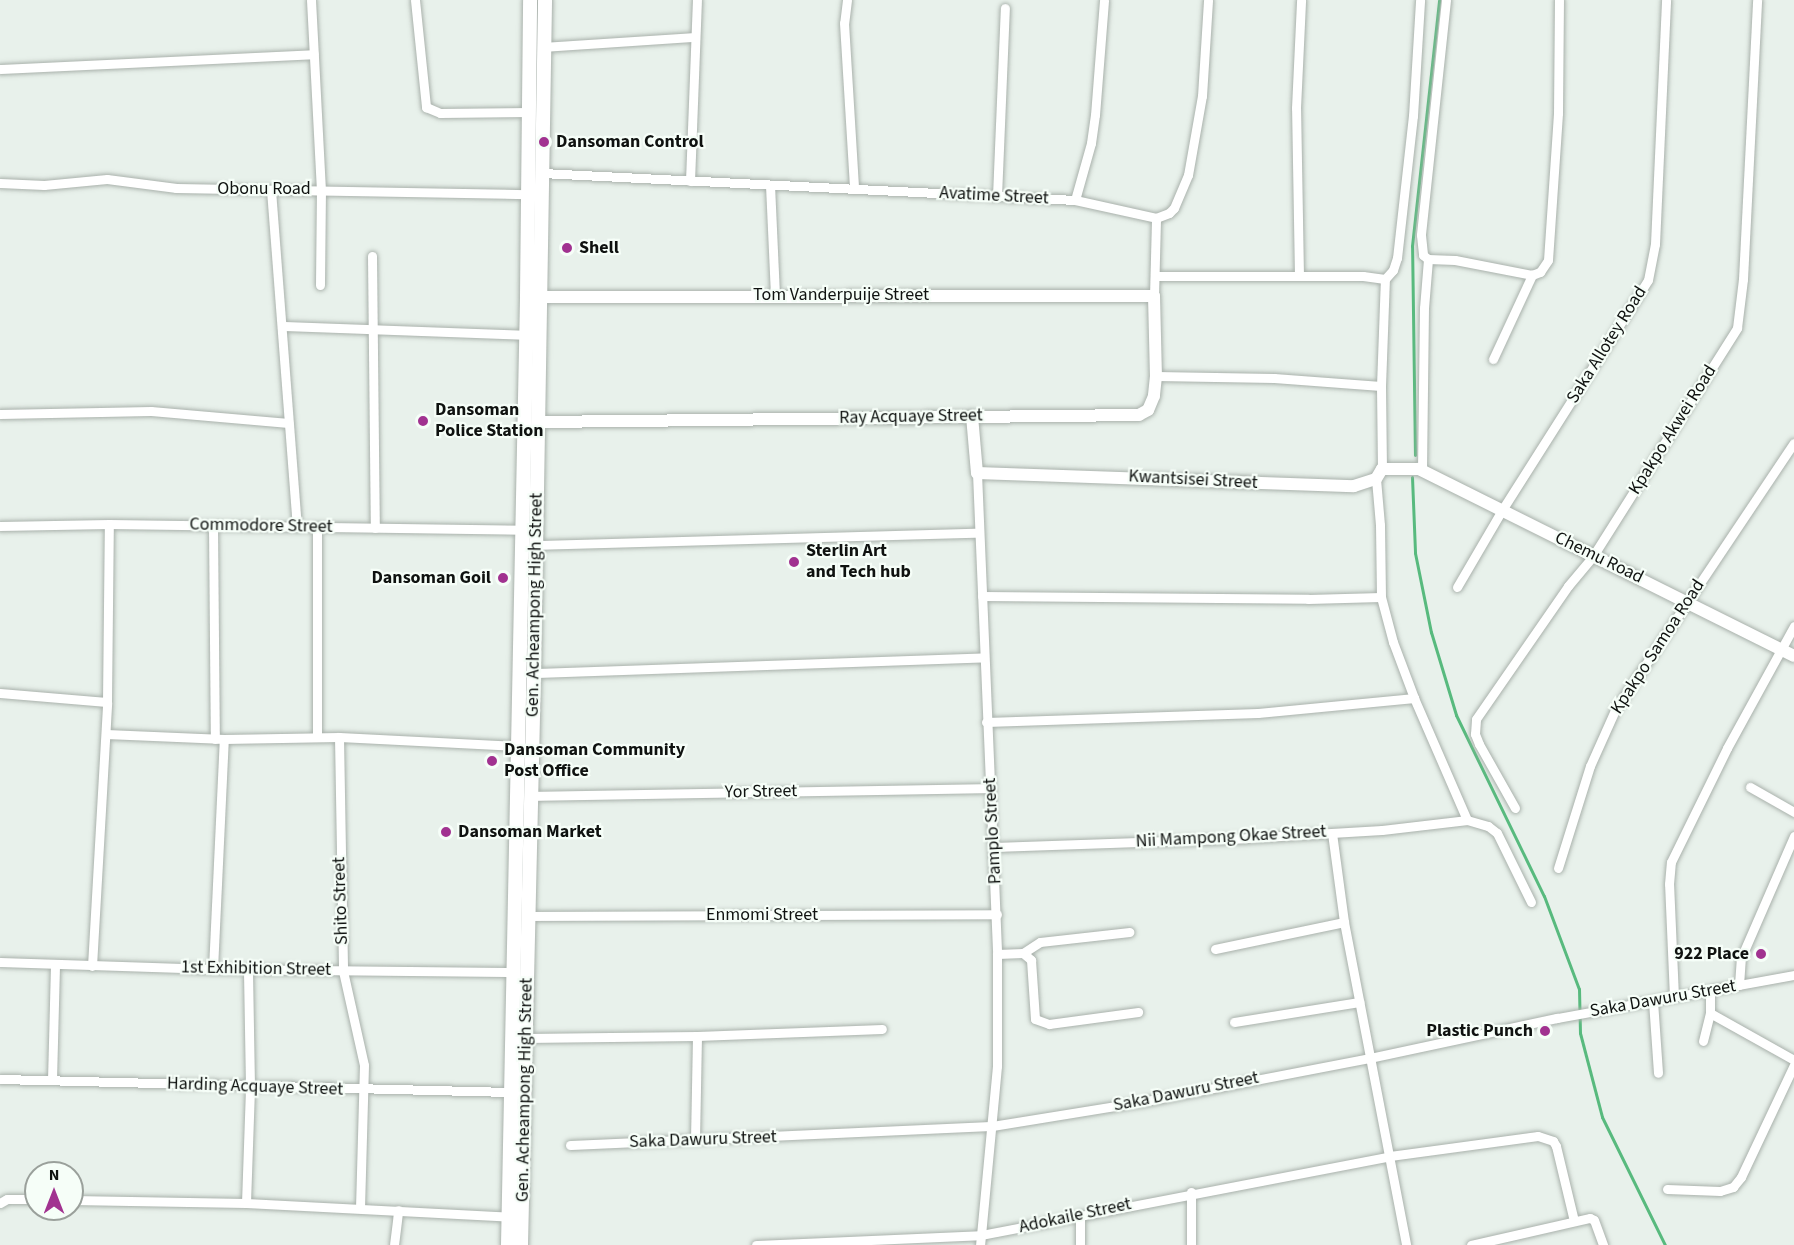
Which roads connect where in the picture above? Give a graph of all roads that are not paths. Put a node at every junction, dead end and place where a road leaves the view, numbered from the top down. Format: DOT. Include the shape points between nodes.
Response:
graph roads {
  1 [pos="311,0"];
  2 [pos="416,0"];
  3 [pos="530,0"];
  4 [pos="545,0"];
  5 [pos="697,0"];
  6 [pos="847,0"];
  7 [pos="1104,0"];
  8 [pos="1208,0"];
  9 [pos="1301,0"];
  10 [pos="1420,0"];
  11 [pos="1446,0"];
  12 [pos="1559,0"];
  13 [pos="1666,0"];
  14 [pos="1757,0"];
  15 [pos="1005,8"];
  16 [pos="695,37"];
  17 [pos="543,47"];
  18 [pos="314,54"];
  19 [pos="0,69"];
  20 [pos="529,112"];
  21 [pos="542,173"];
  22 [pos="690,181"];
  23 [pos="0,183"];
  24 [pos="770,185"];
  25 [pos="854,188"];
  26 [pos="321,189"];
  27 [pos="271,190"];
  28 [pos="528,194"];
  29 [pos="997,196"];
  30 [pos="1075,200"];
  31 [pos="1156,218"];
  32 [pos="372,256"];
  33 [pos="1428,258"];
  34 [pos="1528,275"];
  35 [pos="1155,276"];
  36 [pos="1299,276"];
  37 [pos="1385,279"];
  38 [pos="320,285"];
  39 [pos="775,295"];
  40 [pos="1154,296"];
  41 [pos="534,297"];
  42 [pos="282,326"];
  43 [pos="373,330"];
  44 [pos="526,335"];
  45 [pos="1493,359"];
  46 [pos="1156,376"];
  47 [pos="1381,386"];
  48 [pos="0,414"];
  49 [pos="972,416"];
  50 [pos="538,422"];
  51 [pos="288,423"];
  52 [pos="1794,444"];
  53 [pos="1401,469"];
  54 [pos="1421,470"];
  55 [pos="977,473"];
  56 [pos="1379,474"];
  57 [pos="1502,510"];
  58 [pos="109,524"];
  59 [pos="213,525"];
  60 [pos="0,526"];
  61 [pos="297,527"];
  62 [pos="317,527"];
  63 [pos="375,528"];
  64 [pos="523,530"];
  65 [pos="979,533"];
  66 [pos="536,545"];
  67 [pos="1593,556"];
  68 [pos="1457,588"];
  69 [pos="982,596"];
  70 [pos="1381,597"];
  71 [pos="1686,602"];
  72 [pos="1794,626"];
  73 [pos="1781,649"];
  74 [pos="1794,656"];
  75 [pos="984,657"];
  76 [pos="534,673"];
  77 [pos="0,693"];
  78 [pos="1414,698"];
  79 [pos="107,702"];
  80 [pos="987,722"];
  81 [pos="106,734"];
  82 [pos="317,737"];
  83 [pos="339,737"];
  84 [pos="220,739"];
  85 [pos="518,746"];
  86 [pos="1750,787"];
  87 [pos="990,788"];
  88 [pos="531,796"];
  89 [pos="1515,808"];
  90 [pos="1794,812"];
  91 [pos="1467,820"];
  92 [pos="1332,833"];
  93 [pos="1794,836"];
  94 [pos="994,847"];
  95 [pos="1558,868"];
  96 [pos="1531,902"];
  97 [pos="997,914"];
  98 [pos="528,916"];
  99 [pos="1344,922"];
  100 [pos="1129,933"];
  101 [pos="1215,949"];
  102 [pos="1023,953"];
  103 [pos="997,954"];
  104 [pos="0,962"];
  105 [pos="56,965"];
  106 [pos="92,966"];
  107 [pos="213,969"];
  108 [pos="248,970"];
  109 [pos="344,971"];
  110 [pos="513,972"];
  111 [pos="1794,975"];
  112 [pos="1739,985"];
  113 [pos="1710,991"];
  114 [pos="1674,997"];
  115 [pos="1653,1001"];
  116 [pos="1359,1002"];
  117 [pos="1138,1012"];
  118 [pos="1710,1012"];
  119 [pos="1234,1022"];
  120 [pos="882,1029"];
  121 [pos="697,1036"];
  122 [pos="525,1038"];
  123 [pos="1703,1041"];
  124 [pos="1370,1058"];
  125 [pos="1794,1060"];
  126 [pos="1794,1065"];
  127 [pos="1658,1073"];
  128 [pos="0,1078"];
  129 [pos="52,1080"];
  130 [pos="250,1086"];
  131 [pos="364,1090"];
  132 [pos="510,1092"];
  133 [pos="992,1125"];
  134 [pos="695,1140"];
  135 [pos="570,1145"];
  136 [pos="1390,1156"];
  137 [pos="1667,1189"];
  138 [pos="1191,1192"];
  139 [pos="24,1199"];
  140 [pos="84,1200"];
  141 [pos="0,1203"];
  142 [pos="246,1203"];
  143 [pos="360,1208"];
  144 [pos="398,1210"];
  145 [pos="1080,1215"];
  146 [pos="509,1217"];
  147 [pos="1574,1221"];
  148 [pos="981,1235"];
  149 [pos="834,1243"];
  150 [pos="394,1245"];
  151 [pos="508,1245"];
  152 [pos="522,1245"];
  153 [pos="756,1245"];
  154 [pos="980,1245"];
  155 [pos="1080,1245"];
  156 [pos="1191,1245"];
  157 [pos="1406,1245"];
  158 [pos="1471,1245"];
  159 [pos="1603,1245"];
  1 -- 18 [label="street"];
  2 -- 20 [label="street" via="426,107 440,113"];
  3 -- 20 [label="main road, Gen. Acheampong High Street"];
  4 -- 17 [label="main road, Gen. Acheampong High Street"];
  5 -- 16 [label="street"];
  6 -- 25 [label="street" via="844,23"];
  7 -- 30 [label="street" via="1091,143"];
  8 -- 31 [label="street" via="1202,96 1188,175 1174,208"];
  9 -- 36 [label="street" via="1296,108"];
  10 -- 37 [label="street" via="1413,116 1397,258"];
  11 -- 33 [label="street" via="1421,241 1423,255"];
  12 -- 34 [label="street" via="1558,113 1548,260 1540,272"];
  13 -- 57 [label="street, Saka Allotey Road" via="1654,244 1648,280"];
  14 -- 67 [label="street, Kpakpo Akwei Road" via="1743,279 1737,328"];
  15 -- 29 [label="street"];
  16 -- 17 [label="street"];
  16 -- 22 [label="street"];
  17 -- 21 [label="main road, Gen. Acheampong High Street"];
  18 -- 19 [label="street"];
  18 -- 26 [label="street"];
  20 -- 28 [label="main road, Gen. Acheampong High Street"];
  21 -- 22 [label="street, Avatime Street"];
  21 -- 41 [label="main road, Gen. Acheampong High Street"];
  22 -- 24 [label="street, Avatime Street"];
  23 -- 27 [label="street, Obonu Road" via="44,185 107,179 176,188"];
  24 -- 25 [label="street, Avatime Street"];
  24 -- 39 [label="street"];
  25 -- 29 [label="street, Avatime Street"];
  26 -- 27 [label="street, Obonu Road"];
  26 -- 28 [label="street, Obonu Road"];
  26 -- 38 [label="street"];
  27 -- 42 [label="street"];
  28 -- 41 [label="main road, Gen. Acheampong High Street"];
  29 -- 30 [label="street, Avatime Street"];
  30 -- 31 [label="street, Avatime Street"];
  31 -- 35 [label="street"];
  32 -- 43 [label="street"];
  33 -- 34 [label="street"];
  33 -- 54 [label="street"];
  34 -- 45 [label="street"];
  35 -- 36 [label="street"];
  35 -- 40 [label="street, Ray Acquaye Street"];
  36 -- 37 [label="street"];
  37 -- 47 [label="street"];
  39 -- 40 [label="street, Tom Vanderpuije Street"];
  39 -- 41 [label="street, Tom Vanderpuije Street"];
  40 -- 46 [label="street, Ray Acquaye Street"];
  41 -- 44 [label="main road, Gen. Acheampong High Street"];
  41 -- 50 [label="main road, Gen. Acheampong High Street"];
  42 -- 43 [label="street"];
  42 -- 51 [label="street"];
  43 -- 44 [label="street"];
  43 -- 63 [label="street"];
  44 -- 64 [label="main road, Gen. Acheampong High Street"];
  46 -- 47 [label="street" via="1274,378"];
  46 -- 49 [label="street, Ray Acquaye Street" via="1151,405 1139,415"];
  47 -- 56 [label="street"];
  48 -- 51 [label="street" via="151,411"];
  49 -- 50 [label="street, Ray Acquaye Street"];
  49 -- 55 [label="street, Pamplo Street"];
  50 -- 66 [label="main road, Gen. Acheampong High Street"];
  51 -- 61 [label="street"];
  52 -- 71 [label="street, Kpakpo Samoa Road"];
  53 -- 54 [label="street, Chemu Road"];
  53 -- 56 [label="street, Kwantsisei Street"];
  54 -- 57 [label="street, Chemu Road"];
  55 -- 56 [label="street, Kwantsisei Street" via="1354,486"];
  55 -- 65 [label="street, Pamplo Street"];
  56 -- 70 [label="street"];
  57 -- 67 [label="street, Chemu Road"];
  57 -- 68 [label="street, Saka Allotey Road"];
  58 -- 59 [label="street, Commodore Street"];
  58 -- 60 [label="street, Commodore Street"];
  58 -- 79 [label="street"];
  59 -- 61 [label="street, Commodore Street"];
  59 -- 84 [label="street"];
  61 -- 62 [label="street, Commodore Street"];
  62 -- 63 [label="street, Commodore Street"];
  62 -- 82 [label="street"];
  63 -- 64 [label="street, Commodore Street"];
  64 -- 85 [label="main road, Gen. Acheampong High Street"];
  65 -- 66 [label="street"];
  65 -- 69 [label="street, Pamplo Street"];
  66 -- 76 [label="main road, Gen. Acheampong High Street"];
  67 -- 71 [label="street, Chemu Road"];
  67 -- 89 [label="street, Kpakpo Akwei Road" via="1476,719 1479,744"];
  69 -- 70 [label="street"];
  69 -- 75 [label="street, Pamplo Street"];
  70 -- 78 [label="street"];
  71 -- 73 [label="street, Chemu Road"];
  71 -- 95 [label="street, Kpakpo Samoa Road" via="1615,710 1590,766"];
  72 -- 73 [label="street"];
  73 -- 74 [label="street, Chemu Road"];
  73 -- 114 [label="street" via="1671,861"];
  75 -- 76 [label="street"];
  75 -- 80 [label="street, Pamplo Street"];
  76 -- 88 [label="main road, Gen. Acheampong High Street"];
  77 -- 79 [label="street"];
  78 -- 80 [label="street" via="1258,713"];
  78 -- 91 [label="street"];
  79 -- 81 [label="street"];
  80 -- 87 [label="street, Pamplo Street"];
  81 -- 84 [label="street"];
  81 -- 106 [label="street"];
  82 -- 83 [label="street"];
  82 -- 84 [label="street"];
  83 -- 85 [label="street"];
  83 -- 109 [label="street, Shito Street"];
  84 -- 107 [label="street"];
  85 -- 110 [label="main road, Gen. Acheampong High Street"];
  86 -- 90 [label="street"];
  87 -- 88 [label="street, Yor Street"];
  87 -- 94 [label="street, Pamplo Street"];
  88 -- 98 [label="main road, Gen. Acheampong High Street"];
  91 -- 92 [label="street, Nii Mampong Okae Street"];
  91 -- 96 [label="street" via="1497,833"];
  92 -- 94 [label="street, Nii Mampong Okae Street"];
  92 -- 99 [label="street"];
  93 -- 112 [label="street" via="1741,958"];
  94 -- 97 [label="street, Pamplo Street"];
  97 -- 98 [label="street, Enmomi Street"];
  97 -- 103 [label="street, Pamplo Street"];
  98 -- 122 [label="main road, Gen. Acheampong High Street"];
  99 -- 101 [label="street"];
  99 -- 116 [label="street"];
  100 -- 102 [label="street" via="1040,942"];
  102 -- 103 [label="street"];
  102 -- 117 [label="street" via="1031,960 1035,1019 1049,1024"];
  103 -- 133 [label="street, Pamplo Street" via="997,1066"];
  104 -- 105 [label="street, 1st Exhibition Street"];
  105 -- 106 [label="street, 1st Exhibition Street"];
  105 -- 129 [label="street"];
  106 -- 107 [label="street, 1st Exhibition Street"];
  107 -- 108 [label="street, 1st Exhibition Street"];
  108 -- 109 [label="street, 1st Exhibition Street"];
  108 -- 130 [label="street"];
  109 -- 110 [label="street, 1st Exhibition Street"];
  109 -- 131 [label="street, Shito Street" via="364,1065"];
  110 -- 132 [label="main road, Gen. Acheampong High Street"];
  111 -- 112 [label="street, Saka Dawuru Street"];
  112 -- 113 [label="street, Saka Dawuru Street"];
  113 -- 114 [label="street, Saka Dawuru Street"];
  113 -- 118 [label="street"];
  114 -- 115 [label="street, Saka Dawuru Street"];
  115 -- 124 [label="street, Saka Dawuru Street"];
  115 -- 127 [label="street"];
  116 -- 119 [label="street"];
  116 -- 124 [label="street"];
  118 -- 123 [label="street"];
  118 -- 125 [label="street"];
  120 -- 121 [label="street"];
  121 -- 122 [label="street"];
  121 -- 134 [label="street"];
  122 -- 152 [label="main road, Gen. Acheampong High Street"];
  124 -- 133 [label="street, Saka Dawuru Street" via="1141,1102"];
  124 -- 136 [label="street"];
  126 -- 137 [label="street" via="1733,1187 1720,1191"];
  128 -- 129 [label="street, Harding Acquaye Street"];
  129 -- 130 [label="street, Harding Acquaye Street"];
  130 -- 131 [label="street, Harding Acquaye Street"];
  130 -- 142 [label="street"];
  131 -- 132 [label="street, Harding Acquaye Street"];
  131 -- 143 [label="street, Shito Street"];
  132 -- 146 [label="main road, Gen. Acheampong High Street"];
  133 -- 134 [label="street, Saka Dawuru Street"];
  133 -- 148 [label="street, Pamplo Street"];
  134 -- 135 [label="street, Saka Dawuru Street"];
  136 -- 138 [label="street, Adokaile Street"];
  136 -- 147 [label="street, Adokaile Street" via="1546,1137 1556,1146"];
  136 -- 157 [label="street"];
  138 -- 145 [label="street, Adokaile Street"];
  138 -- 156 [label="street"];
  139 -- 141 [label="street" via="7,1198"];
  140 -- 142 [label="street"];
  142 -- 143 [label="street"];
  143 -- 144 [label="street"];
  144 -- 146 [label="street"];
  144 -- 150 [label="street"];
  145 -- 148 [label="street, Adokaile Street"];
  145 -- 155 [label="street"];
  146 -- 151 [label="main road, Gen. Acheampong High Street"];
  147 -- 158 [label="street"];
  147 -- 159 [label="street" via="1594,1220"];
  148 -- 149 [label="street, Adokaile Street"];
  148 -- 154 [label="street, Pamplo Street"];
  149 -- 153 [label="street, Adokaile Street"];
}
